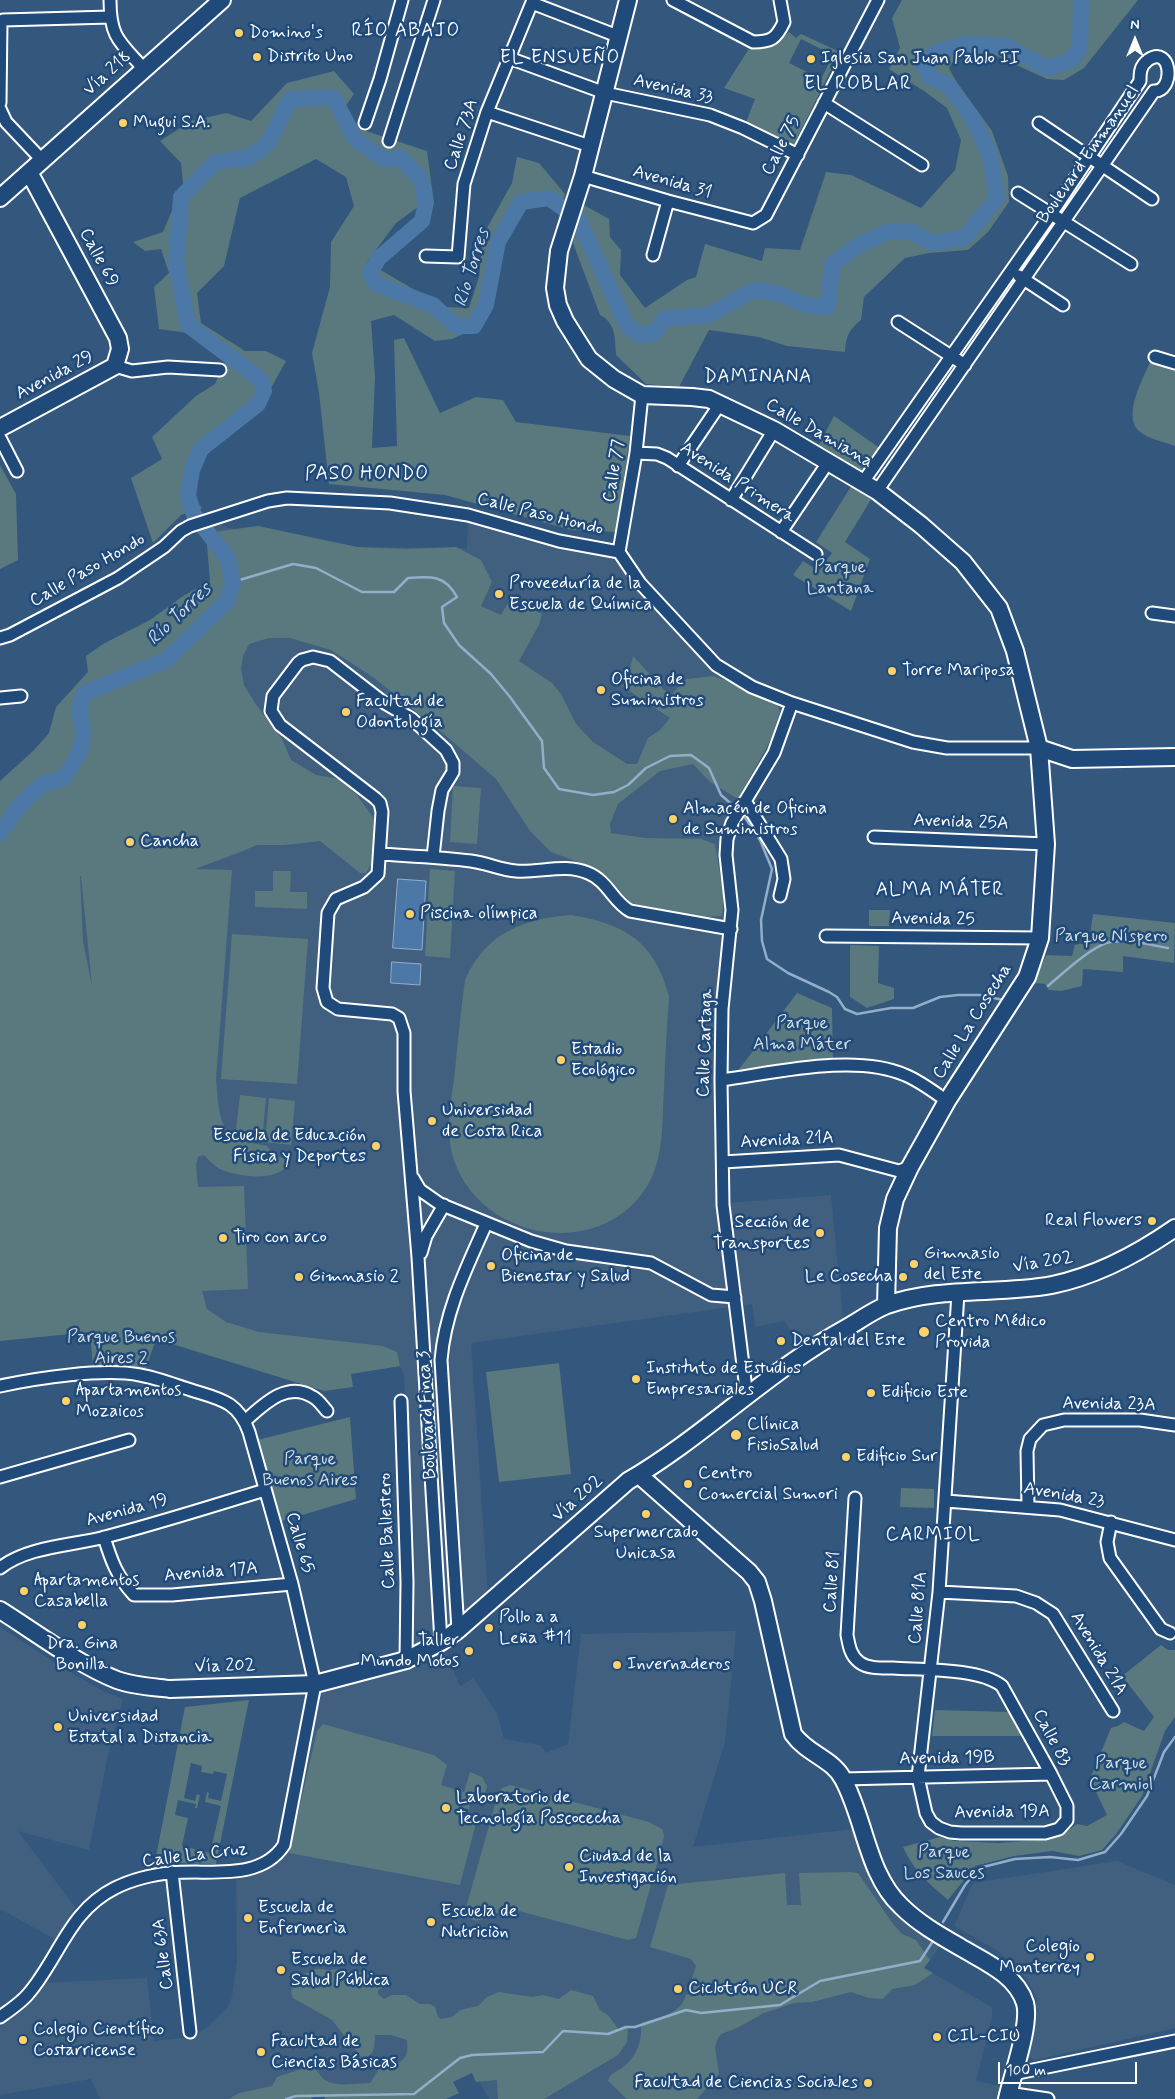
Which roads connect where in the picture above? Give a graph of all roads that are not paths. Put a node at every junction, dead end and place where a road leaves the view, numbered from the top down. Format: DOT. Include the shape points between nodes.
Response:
graph roads {
  1 [pos="110,0"];
  2 [pos="222,0"];
  3 [pos="402,0"];
  4 [pos="434,0"];
  5 [pos="628,0"];
  6 [pos="673,0"];
  7 [pos="780,0"];
  8 [pos="878,0"];
  9 [pos="533,1"];
  10 [pos="110,17"];
  11 [pos="620,37"];
  12 [pos="510,58"];
  13 [pos="144,69"];
  14 [pos="605,93"];
  15 [pos="0,103"];
  16 [pos="824,103"];
  17 [pos="0,109"];
  18 [pos="487,112"];
  19 [pos="365,123"];
  20 [pos="1039,124"];
  21 [pos="389,141"];
  22 [pos="590,146"];
  23 [pos="798,155"];
  24 [pos="1090,157"];
  25 [pos="42,160"];
  26 [pos="922,165"];
  27 [pos="1103,166"];
  28 [pos="25,176"];
  29 [pos="583,176"];
  30 [pos="1018,192"];
  31 [pos="0,198"];
  32 [pos="1152,199"];
  33 [pos="668,201"];
  34 [pos="0,206"];
  35 [pos="1051,214"];
  36 [pos="1064,222"];
  37 [pos="753,223"];
  38 [pos="654,255"];
  39 [pos="426,256"];
  40 [pos="1131,264"];
  41 [pos="1012,271"];
  42 [pos="1024,280"];
  43 [pos="1063,306"];
  44 [pos="898,322"];
  45 [pos="952,356"];
  46 [pos="1155,357"];
  47 [pos="1175,363"];
  48 [pos="965,365"];
  49 [pos="115,366"];
  50 [pos="220,370"];
  51 [pos="642,395"];
  52 [pos="720,404"];
  53 [pos="0,428"];
  54 [pos="774,430"];
  55 [pos="0,438"];
  56 [pos="636,453"];
  57 [pos="829,461"];
  58 [pos="678,466"];
  59 [pos="17,471"];
  60 [pos="870,486"];
  61 [pos="731,500"];
  62 [pos="781,532"];
  63 [pos="619,552"];
  64 [pos="816,554"];
  65 [pos="1152,613"];
  66 [pos="1175,616"];
  67 [pos="0,638"];
  68 [pos="21,696"];
  69 [pos="0,698"];
  70 [pos="792,703"];
  71 [pos="1039,748"];
  72 [pos="1175,757"];
  73 [pos="745,801"];
  74 [pos="874,837"];
  75 [pos="1046,844"];
  76 [pos="380,854"];
  77 [pos="433,857"];
  78 [pos="780,896"];
  79 [pos="731,929"];
  80 [pos="826,936"];
  81 [pos="1040,938"];
  82 [pos="721,1080"];
  83 [pos="948,1101"];
  84 [pos="723,1162"];
  85 [pos="882,1167"];
  86 [pos="910,1167"];
  87 [pos="412,1177"];
  88 [pos="895,1199"];
  89 [pos="444,1205"];
  90 [pos="486,1224"];
  91 [pos="1175,1228"];
  92 [pos="418,1262"];
  93 [pos="958,1293"];
  94 [pos="735,1297"];
  95 [pos="886,1305"];
  96 [pos="0,1386"];
  97 [pos="746,1398"];
  98 [pos="401,1401"];
  99 [pos="326,1411"];
  100 [pos="243,1417"];
  101 [pos="1175,1426"];
  102 [pos="129,1440"];
  103 [pos="640,1474"];
  104 [pos="0,1477"];
  105 [pos="265,1490"];
  106 [pos="855,1498"];
  107 [pos="946,1501"];
  108 [pos="1028,1506"];
  109 [pos="1111,1522"];
  110 [pos="104,1537"];
  111 [pos="1175,1540"];
  112 [pos="0,1568"];
  113 [pos="292,1584"];
  114 [pos="939,1592"];
  115 [pos="0,1610"];
  116 [pos="458,1630"];
  117 [pos="1170,1633"];
  118 [pos="441,1642"];
  119 [pos="406,1660"];
  120 [pos="860,1663"];
  121 [pos="931,1670"];
  122 [pos="315,1684"];
  123 [pos="1113,1711"];
  124 [pos="1051,1774"];
  125 [pos="918,1777"];
  126 [pos="843,1779"];
  127 [pos="1064,1825"];
  128 [pos="939,1828"];
  129 [pos="172,1872"];
  130 [pos="0,2017"];
  131 [pos="190,2032"];
  132 [pos="1175,2041"];
  133 [pos="1013,2074"];
  134 [pos="1008,2096"];
  135 [pos="1048,2099"];
  1 -- 10 [label="street"];
  2 -- 13 [label="street, Vía 218"];
  3 -- 19 [label="street"];
  4 -- 21 [label="street"];
  5 -- 11 [label="street, Calle Damiana"];
  6 -- 7 [label="street" via="753,42 766,42 775,37 784,22"];
  8 -- 16 [label="street, Calle 75"];
  9 -- 11 [label="street"];
  9 -- 12 [label="street, Calle 73A"];
  10 -- 13 [label="street" via="114,33"];
  10 -- 15 [label="street" via="3,20"];
  11 -- 14 [label="street, Calle Damiana"];
  12 -- 14 [label="street, Avenida 33"];
  12 -- 18 [label="street, Calle 73A"];
  13 -- 25 [label="street, Vía 218"];
  14 -- 22 [label="street, Calle Damiana"];
  14 -- 23 [label="street, Avenida 33" via="710,115"];
  16 -- 23 [label="street, Calle 75"];
  16 -- 26 [label="street"];
  17 -- 25 [label="street" via="6,122"];
  18 -- 22 [label="street"];
  18 -- 39 [label="street, Calle 73A" via="464,184 458,257"];
  20 -- 24 [label="street"];
  22 -- 29 [label="street, Calle Damiana"];
  23 -- 37 [label="street, Calle 75" via="766,215"];
  24 -- 27 [label="street"];
  24 -- 27 [label="street, Boulevard Emmanuel" via="1140,81 1142,66 1152,58 1164,58 1170,62 1174,69 1173,81 1166,89 1154,91"];
  24 -- 35 [label="street, Boulevard Emmanuel"];
  25 -- 28 [label="street, Vía 218"];
  27 -- 32 [label="street"];
  27 -- 36 [label="street, Boulevard Emmanuel"];
  28 -- 31 [label="street, Vía 218"];
  28 -- 34 [label="street, Vía 218"];
  28 -- 49 [label="street, Calle 69" via="118,338 120,349"];
  29 -- 33 [label="street, Avenida 31"];
  29 -- 51 [label="street, Calle Damiana" via="559,252 555,288 558,305 589,359"];
  30 -- 35 [label="street"];
  33 -- 37 [label="street, Avenida 31"];
  33 -- 38 [label="street"];
  35 -- 36 [label="street"];
  35 -- 41 [label="street, Boulevard Emmanuel"];
  36 -- 40 [label="street"];
  36 -- 42 [label="street, Boulevard Emmanuel"];
  41 -- 42 [label="street"];
  41 -- 45 [label="street, Boulevard Emmanuel"];
  42 -- 43 [label="street"];
  42 -- 48 [label="street, Boulevard Emmanuel"];
  44 -- 45 [label="street"];
  45 -- 48 [label="street"];
  45 -- 60 [label="street, Boulevard Emmanuel" via="876,464"];
  46 -- 47 [label="street"];
  48 -- 60 [label="street, Boulevard Emmanuel" via="889,473"];
  49 -- 50 [label="street, Avenida 29" via="132,371 168,367"];
  49 -- 53 [label="street, Avenida 29"];
  51 -- 52 [label="street, Calle Damiana" via="692,397"];
  51 -- 56 [label="street, Calle 77"];
  52 -- 54 [label="street, Calle Damiana"];
  52 -- 58 [label="street"];
  54 -- 57 [label="street, Calle Damiana"];
  54 -- 61 [label="street"];
  55 -- 59 [label="street"];
  56 -- 58 [label="street, Avenida Primera" via="662,456"];
  56 -- 63 [label="street, Calle 77"];
  57 -- 60 [label="street, Calle Damiana"];
  57 -- 62 [label="street"];
  58 -- 61 [label="street, Avenida Primera"];
  60 -- 71 [label="street, Calle Damiana" via="963,562 999,608 1015,651"];
  61 -- 62 [label="street, Avenida Primera"];
  62 -- 64 [label="street, Avenida Primera"];
  63 -- 67 [label="street, Calle Paso Hondo" via="560,541 468,515 390,503 287,498 190,526 118,578"];
  63 -- 70 [label="street, Calle Paso Hondo" via="640,583 716,665 752,686"];
  65 -- 66 [label="street"];
  68 -- 69 [label="street"];
  70 -- 71 [label="street, Calle Paso Hondo" via="913,742 948,748"];
  70 -- 73 [label="street, Calle Cartaga" via="774,753"];
  71 -- 72 [label="street" via="1072,760"];
  71 -- 75 [label="street, Calle La Cosecha"];
  73 -- 78 [label="street" via="781,858 784,879"];
  73 -- 79 [label="street, Calle Cartaga" via="732,823 727,840"];
  74 -- 75 [label="street, Avenida 25A"];
  75 -- 81 [label="street, Calle La Cosecha"];
  76 -- 77 [label="street"];
  76 -- 77 [label="street" via="380,804 280,725 271,711 273,696 302,660 313,657 330,661 383,702 412,718 446,750 454,764 442,790"];
  76 -- 87 [label="street, Boulevard Finca 3" via="375,878 336,899 328,913 323,988 331,1006 392,1014 402,1024"];
  77 -- 79 [label="street" via="479,862 517,871 581,870 602,881 630,911"];
  79 -- 82 [label="street, Calle Cartaga" via="722,1009"];
  80 -- 81 [label="street, Avenida 25"];
  81 -- 83 [label="street, Calle La Cosecha" via="1027,977"];
  82 -- 83 [label="street" via="829,1065 866,1065 905,1074"];
  82 -- 84 [label="street, Calle Cartaga"];
  83 -- 86 [label="street, Calle La Cosecha"];
  84 -- 85 [label="street, Avenida 21A" via="839,1155"];
  84 -- 94 [label="street, Calle Cartaga" via="723,1205"];
  85 -- 86 [label="street, Avenida 21A" via="899,1171"];
  85 -- 88 [label="street" via="893,1175"];
  86 -- 88 [label="street, Calle La Cosecha"];
  87 -- 89 [label="street" via="420,1190"];
  87 -- 92 [label="street, Boulevard Finca 3"];
  88 -- 95 [label="street, Calle La Cosecha" via="888,1228"];
  89 -- 90 [label="street"];
  89 -- 92 [label="street, Boulevard Finca 3" via="426,1236"];
  90 -- 94 [label="street" via="566,1251 651,1263 710,1295"];
  90 -- 116 [label="street, Boulevard Finca 3" via="448,1313 441,1360"];
  91 -- 93 [label="street, Vía 202" via="1150,1245 1075,1279 1049,1285"];
  92 -- 118 [label="street, Boulevard Finca 3"];
  93 -- 95 [label="street, Vía 202"];
  93 -- 107 [label="street, Calle 81A"];
  94 -- 97 [label="street, Calle Cartaga"];
  95 -- 97 [label="street, Vía 202" via="802,1355"];
  96 -- 100 [label="street" via="29,1380 112,1373 141,1375 227,1402"];
  97 -- 103 [label="street, Vía 202"];
  98 -- 119 [label="street, Calle Ballestero" via="407,1582"];
  99 -- 100 [label="street" via="315,1397 285,1392"];
  100 -- 105 [label="street, Calle 65"];
  101 -- 108 [label="street, Avenida 23A" via="1140,1420 1064,1420 1042,1425 1030,1438 1027,1451"];
  102 -- 104 [label="street"];
  103 -- 116 [label="street, Vía 202" via="611,1495"];
  103 -- 126 [label="street" via="757,1582 793,1734 800,1744 835,1768"];
  105 -- 110 [label="street, Avenida 19"];
  105 -- 113 [label="street, Calle 65"];
  106 -- 120 [label="street, Calle 81" via="847,1635 851,1655"];
  107 -- 108 [label="street, Avenida 23"];
  107 -- 114 [label="street, Calle 81A"];
  108 -- 109 [label="street, Avenida 23"];
  109 -- 111 [label="street, Avenida 23"];
  109 -- 117 [label="street" via="1107,1542 1110,1558 1161,1629"];
  110 -- 112 [label="street, Avenida 19" via="30,1553"];
  110 -- 113 [label="street, Avenida 17A" via="113,1567 134,1595 172,1595"];
  113 -- 122 [label="street, Calle 65"];
  114 -- 121 [label="street, Calle 81A"];
  114 -- 123 [label="street, Avenida 21A" via="1016,1596 1053,1614"];
  115 -- 122 [label="street, Vía 202" via="118,1680 170,1689"];
  116 -- 118 [label="street, Vía 202"];
  118 -- 119 [label="street, Vía 202"];
  119 -- 122 [label="street, Vía 202"];
  120 -- 121 [label="street, Calle 83" via="870,1667"];
  121 -- 124 [label="street, Calle 83" via="994,1679 1009,1696"];
  121 -- 125 [label="street, Calle 81A"];
  122 -- 129 [label="street, Calle La Cruz" via="284,1845 278,1854 252,1868 236,1871"];
  124 -- 125 [label="street, Avenida 19B"];
  124 -- 127 [label="street, Calle 83" via="1067,1806"];
  125 -- 126 [label="street, Avenida 19B"];
  125 -- 128 [label="street, Calle 81A" via="926,1813"];
  126 -- 133 [label="street" via="888,1891 913,1917 993,1966 1019,1991 1025,2003 1026,2027"];
  127 -- 128 [label="street, Avenida 19A" via="1045,1833 961,1833"];
  129 -- 130 [label="street, Calle La Cruz" via="115,1888 88,1906 73,1923 30,1992"];
  129 -- 131 [label="street, Calle 63A"];
  132 -- 133 [label="street"];
  133 -- 134 [label="street"];
  134 -- 135 [label="street"];
}
